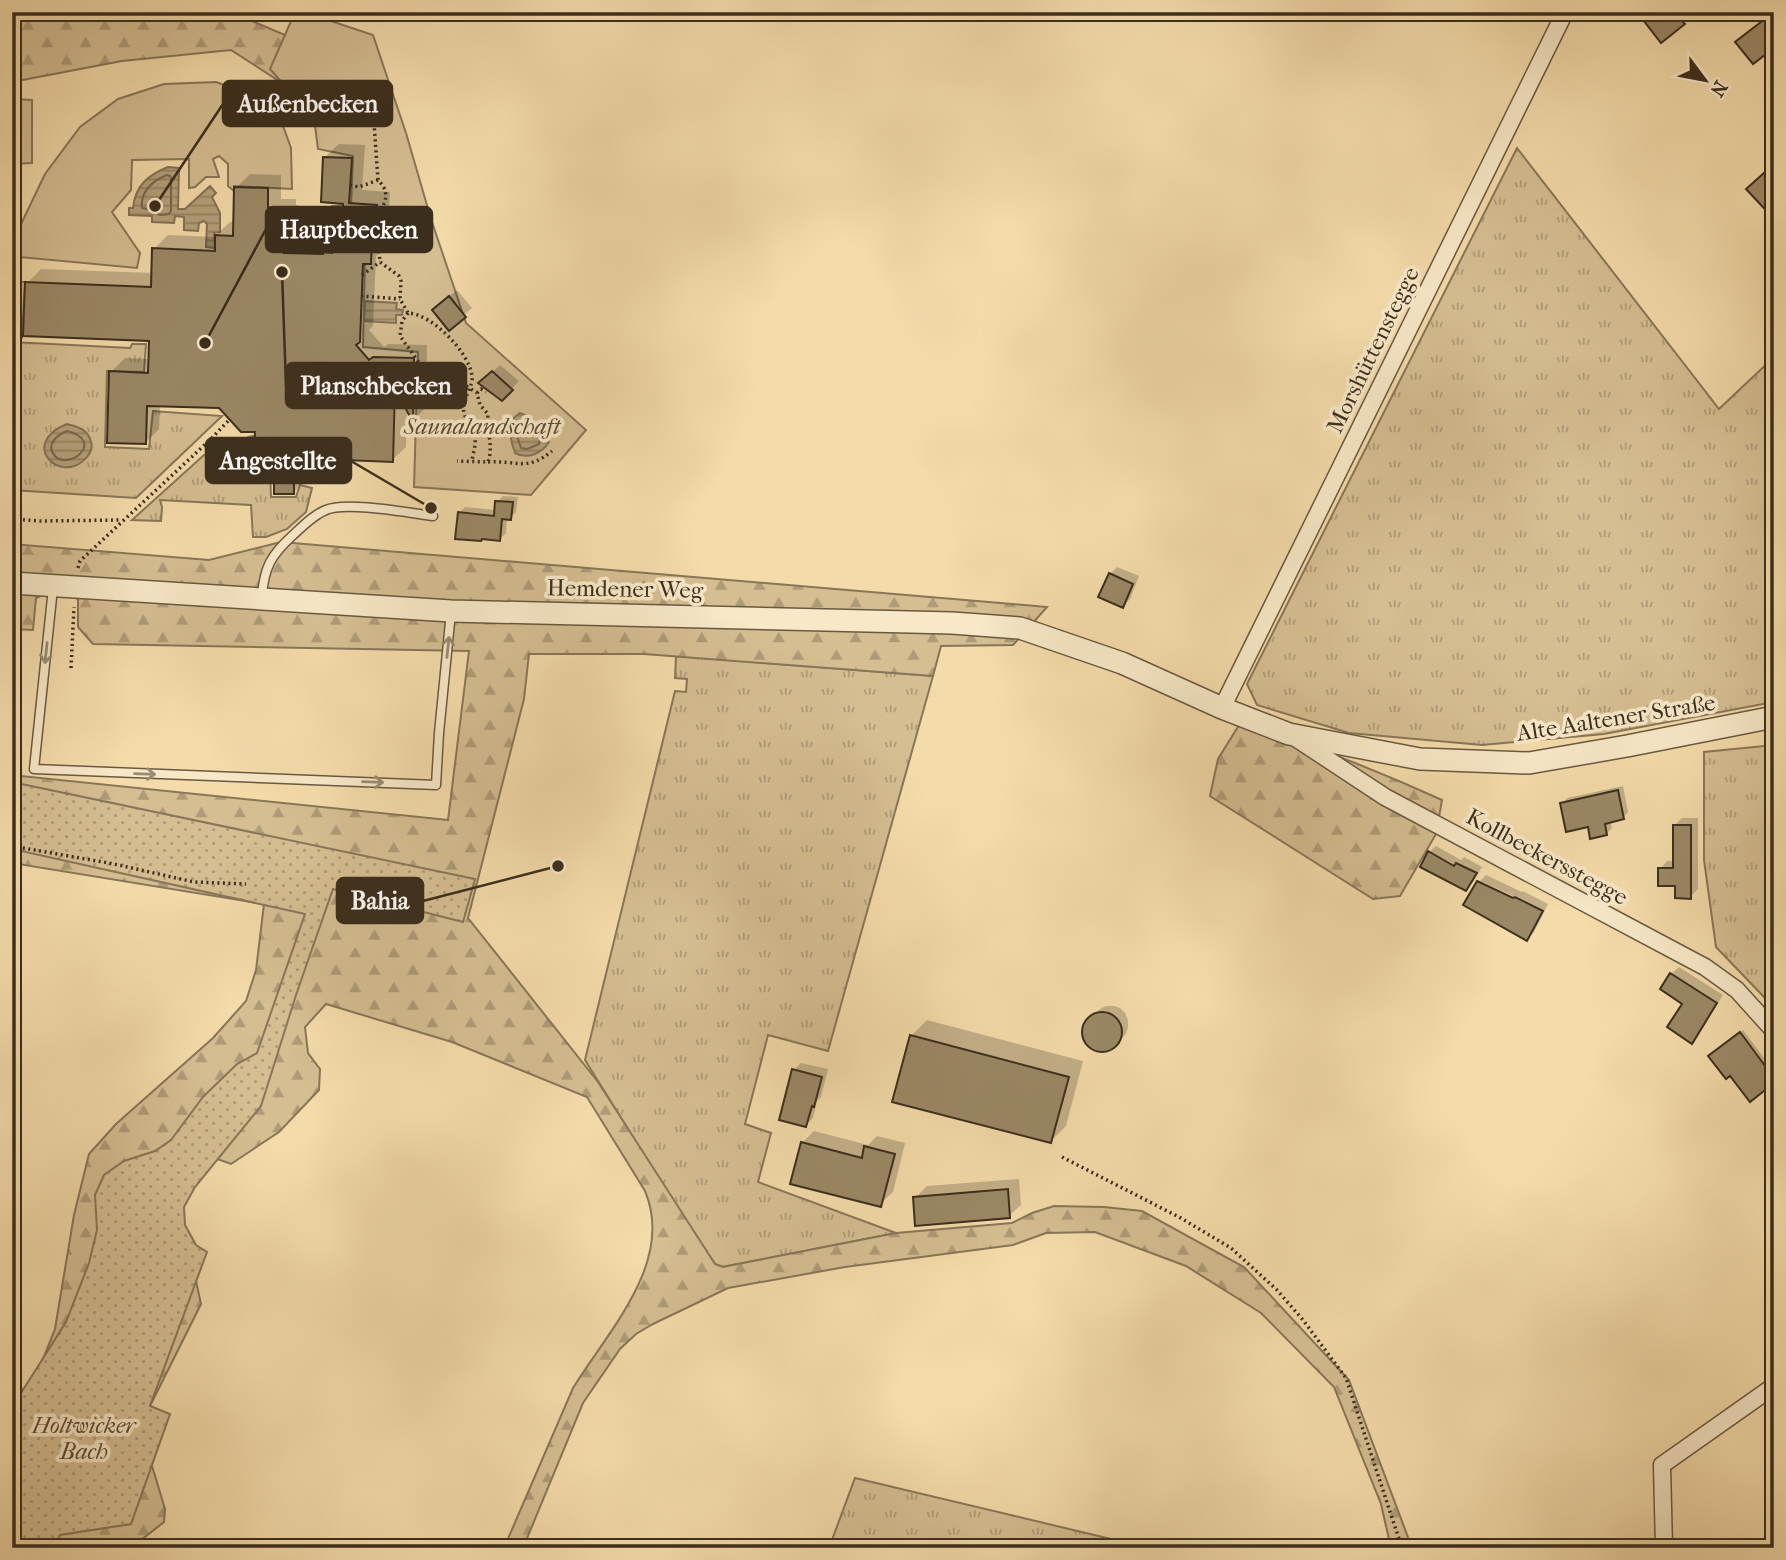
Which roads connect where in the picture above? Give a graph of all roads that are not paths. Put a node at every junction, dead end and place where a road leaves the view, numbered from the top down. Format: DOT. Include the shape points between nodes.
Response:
graph roads {
  1 [pos="1565,12"];
  2 [pos="433,516"];
  3 [pos="12,583"];
  4 [pos="53,586"];
  5 [pos="262,599"];
  6 [pos="451,611"];
  7 [pos="1222,708"];
  8 [pos="1774,717"];
  9 [pos="1289,734"];
  10 [pos="1774,1031"];
  11 [pos="1774,1386"];
  12 [pos="1664,1548"];
  1 -- 7 [label="street, Morshüttenstegge"];
  2 -- 5 [label="lane" via="347,506 326,509 268,562"];
  3 -- 4 [label="street, Hemdener Weg"];
  4 -- 5 [label="street, Hemdener Weg"];
  4 -- 6 [label="lane, one-way" via="34,769 436,785"];
  5 -- 6 [label="street, Hemdener Weg"];
  6 -- 7 [label="street, Hemdener Weg" via="1020,628 1122,663"];
  7 -- 9 [label="street, Alte Aaltener Straße"];
  8 -- 9 [label="street, Alte Aaltener Straße" via="1529,763 1420,759"];
  9 -- 10 [label="street, Kollbeckersstegge" via="1385,797 1705,967 1737,990"];
  11 -- 12 [label="street" via="1662,1465"];
}
